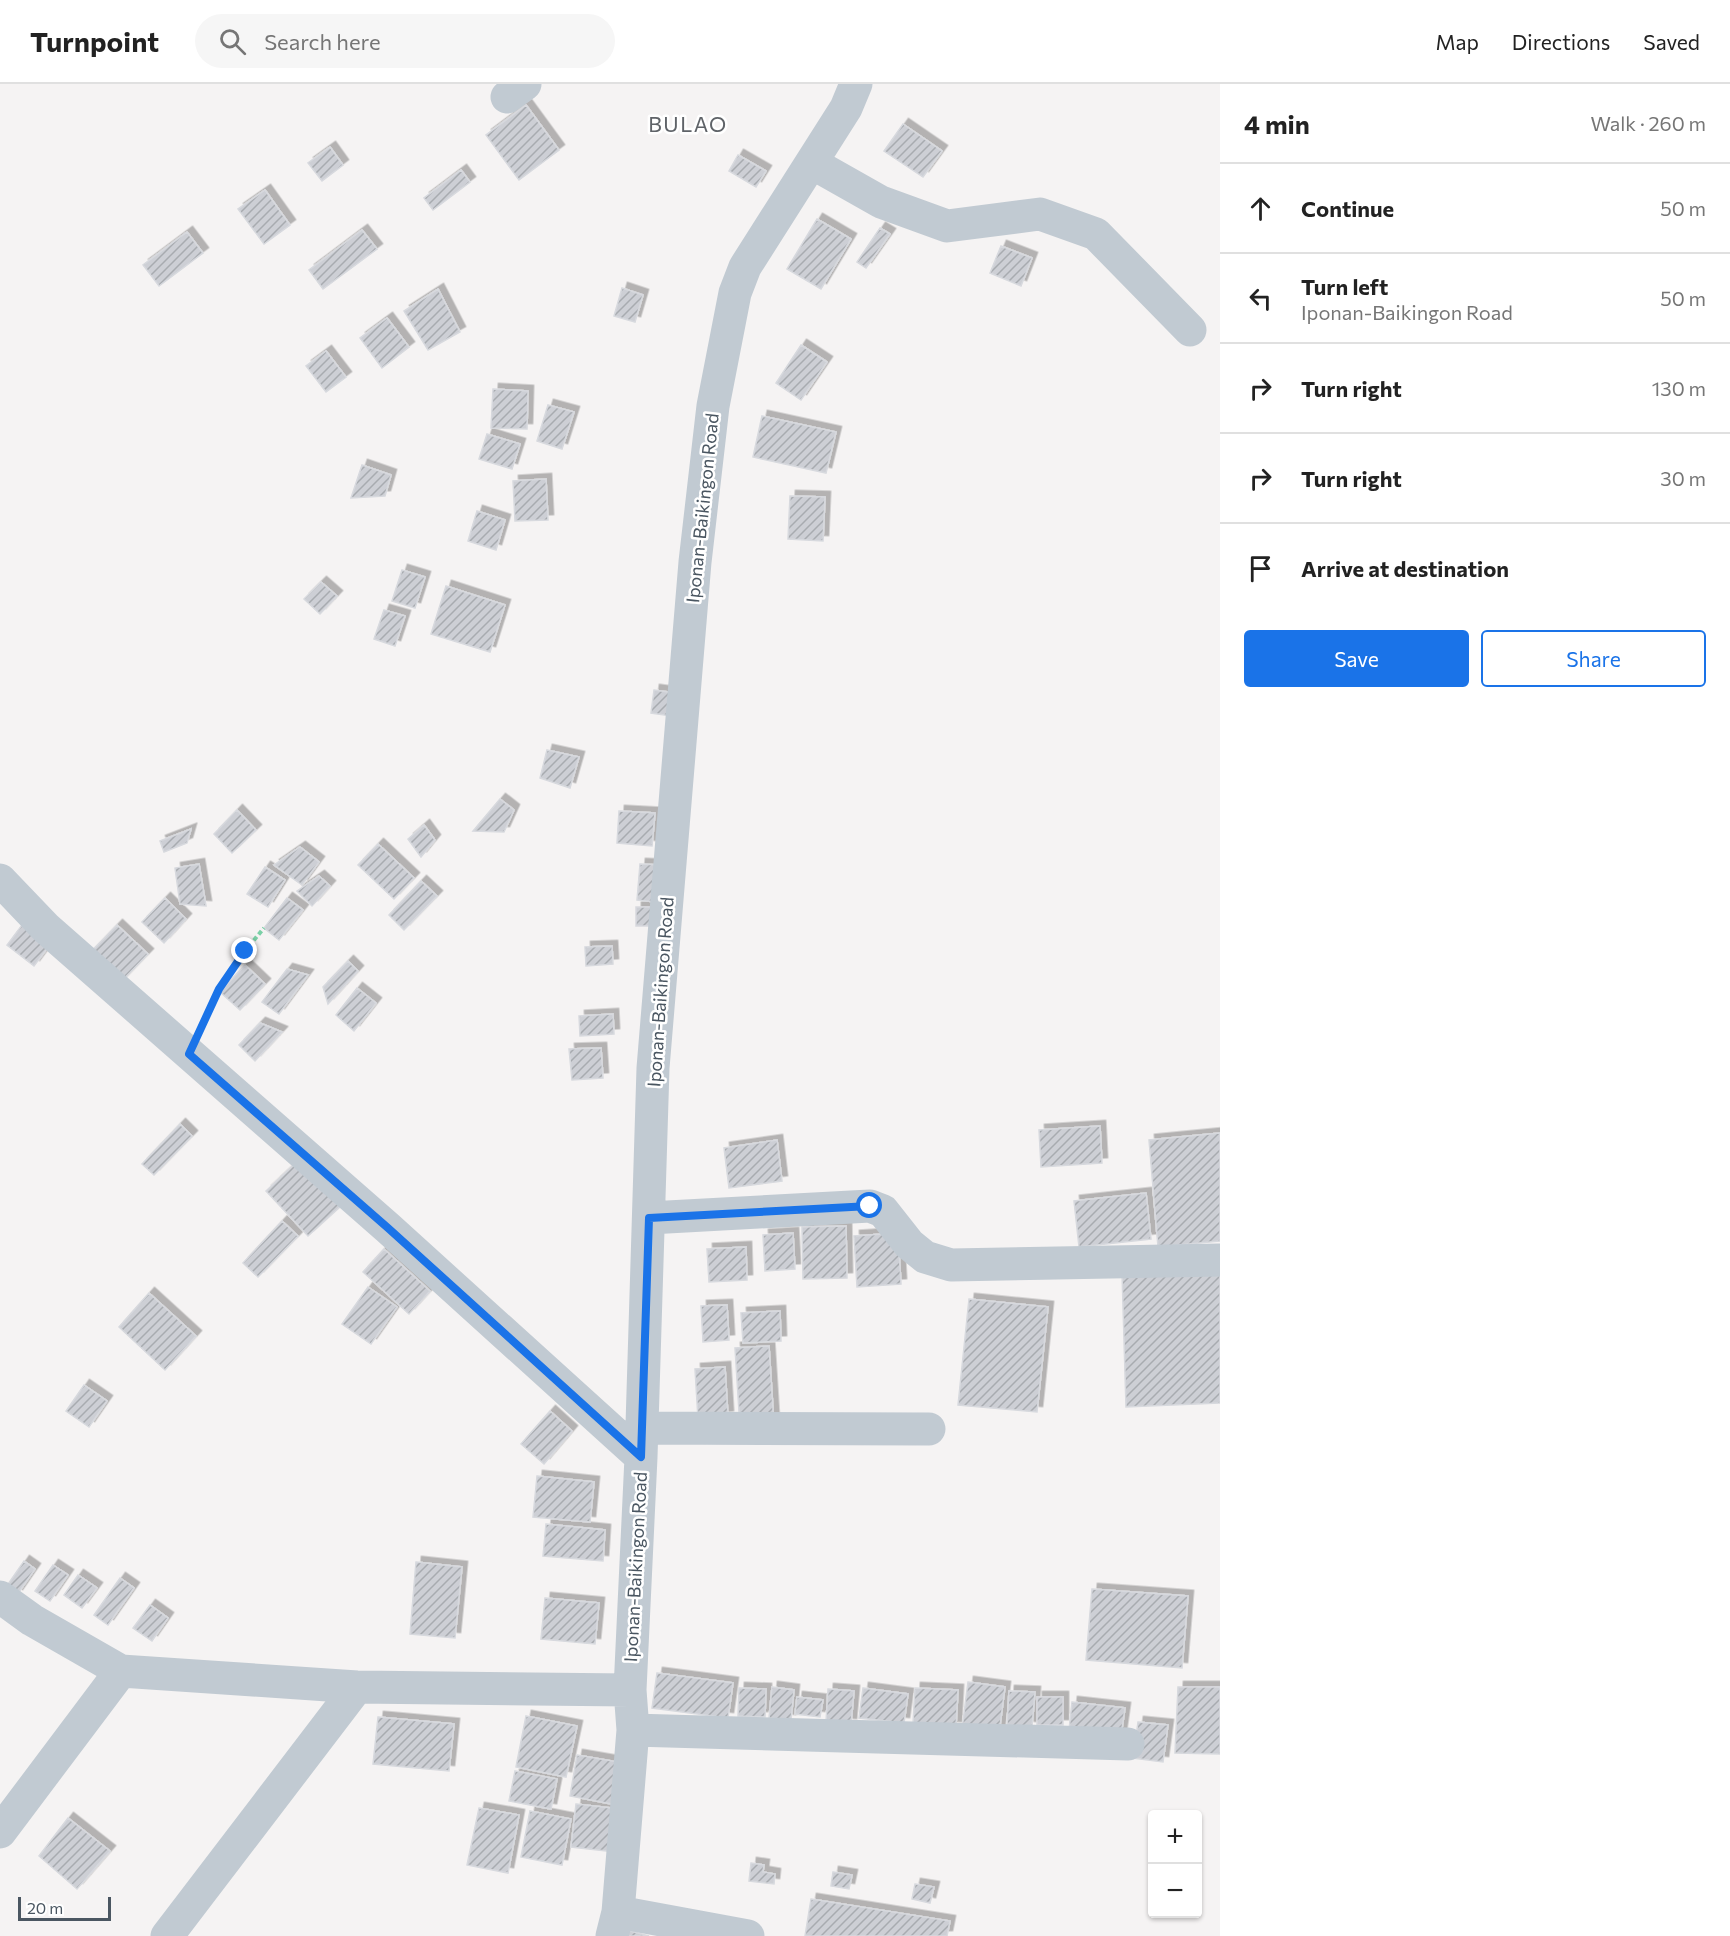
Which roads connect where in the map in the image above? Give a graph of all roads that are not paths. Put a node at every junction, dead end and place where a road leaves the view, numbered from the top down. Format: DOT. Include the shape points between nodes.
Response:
graph roads {
  1 [pos="856,84"];
  2 [pos="812,163"];
  3 [pos="1190,330"];
  4 [pos="0,880"];
  5 [pos="649,1218"];
  6 [pos="1220,1260"];
  7 [pos="929,1429"];
  8 [pos="640,1442"];
  9 [pos="0,1597"];
  10 [pos="121,1671"];
  11 [pos="357,1687"];
  12 [pos="630,1690"];
  13 [pos="633,1730"];
  14 [pos="1128,1744"];
  15 [pos="0,1832"];
  16 [pos="615,1924"];
  17 [pos="167,1936"];
  18 [pos="748,1936"];
  1 -- 2 [label="street, Iponan-Baikingon Road"];
  2 -- 3 [label="street" via="881,202 947,226 1040,214 1096,234"];
  2 -- 5 [label="street, Iponan-Baikingon Road" via="745,267 735,293 712,406 652,1068"];
  4 -- 8 [label="street" via="46,928 189,1054"];
  5 -- 6 [label="street" via="870,1206 883,1211 909,1244 925,1257 951,1265"];
  5 -- 8 [label="street, Iponan-Baikingon Road"];
  7 -- 8 [label="street"];
  8 -- 12 [label="street, Iponan-Baikingon Road"];
  9 -- 10 [label="street"];
  10 -- 11 [label="street"];
  10 -- 15 [label="street"];
  11 -- 12 [label="street"];
  11 -- 17 [label="street"];
  12 -- 13 [label="street, Iponan-Baikingon Road"];
  13 -- 14 [label="street"];
  13 -- 16 [label="street, Iponan-Baikingon Road"];
  16 -- 18 [label="street"];
}
